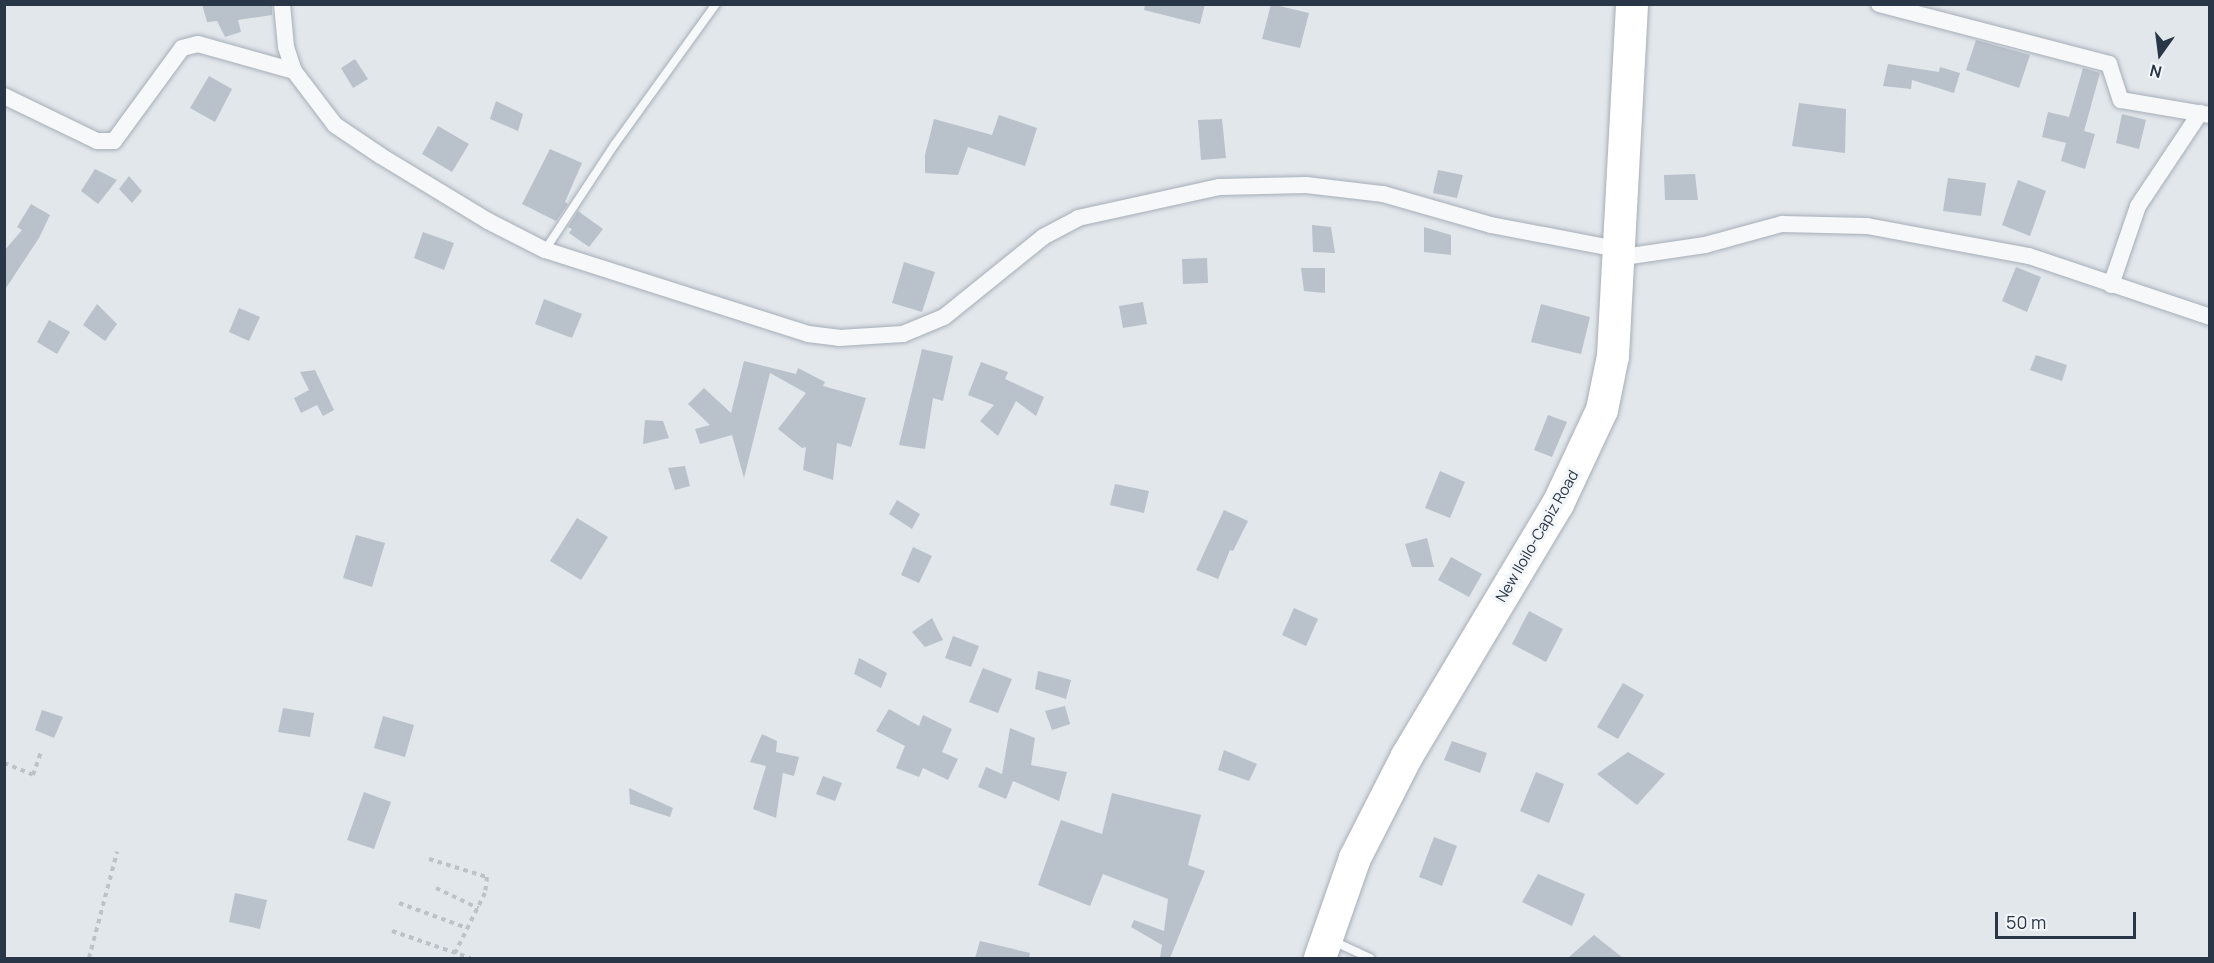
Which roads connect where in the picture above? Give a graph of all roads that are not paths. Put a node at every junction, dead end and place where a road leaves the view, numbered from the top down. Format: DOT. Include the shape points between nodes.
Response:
graph roads {
  1 [pos="282,4"];
  2 [pos="716,4"];
  3 [pos="1632,4"];
  4 [pos="1879,4"];
  5 [pos="294,71"];
  6 [pos="4,96"];
  7 [pos="2205,114"];
  8 [pos="546,250"];
  9 [pos="1617,254"];
  10 [pos="2111,285"];
  11 [pos="2210,317"];
  12 [pos="1324,948"];
  13 [pos="1370,958"];
  1 -- 5 [label="street" via="286,47"];
  2 -- 8 [label="lane" via="615,144"];
  3 -- 9 [label="highway, New Iloilo-Capiz Road"];
  4 -- 7 [label="street" via="2109,64 2121,100"];
  5 -- 6 [label="street" via="198,44 182,48 114,141 97,141"];
  5 -- 8 [label="street" via="334,125 488,221"];
  7 -- 10 [label="street" via="2138,206"];
  8 -- 9 [label="street" via="808,334 848,338 903,334 944,317 1043,237 1078,218 1219,187 1306,185 1383,194 1491,225"];
  9 -- 10 [label="street" via="1705,245 1782,224 1867,226 2029,256"];
  9 -- 12 [label="highway, New Iloilo-Capiz Road" via="1613,356 1602,410 1558,504 1407,756 1355,858"];
  10 -- 11 [label="street"];
  12 -- 13 [label="lane"];
}
